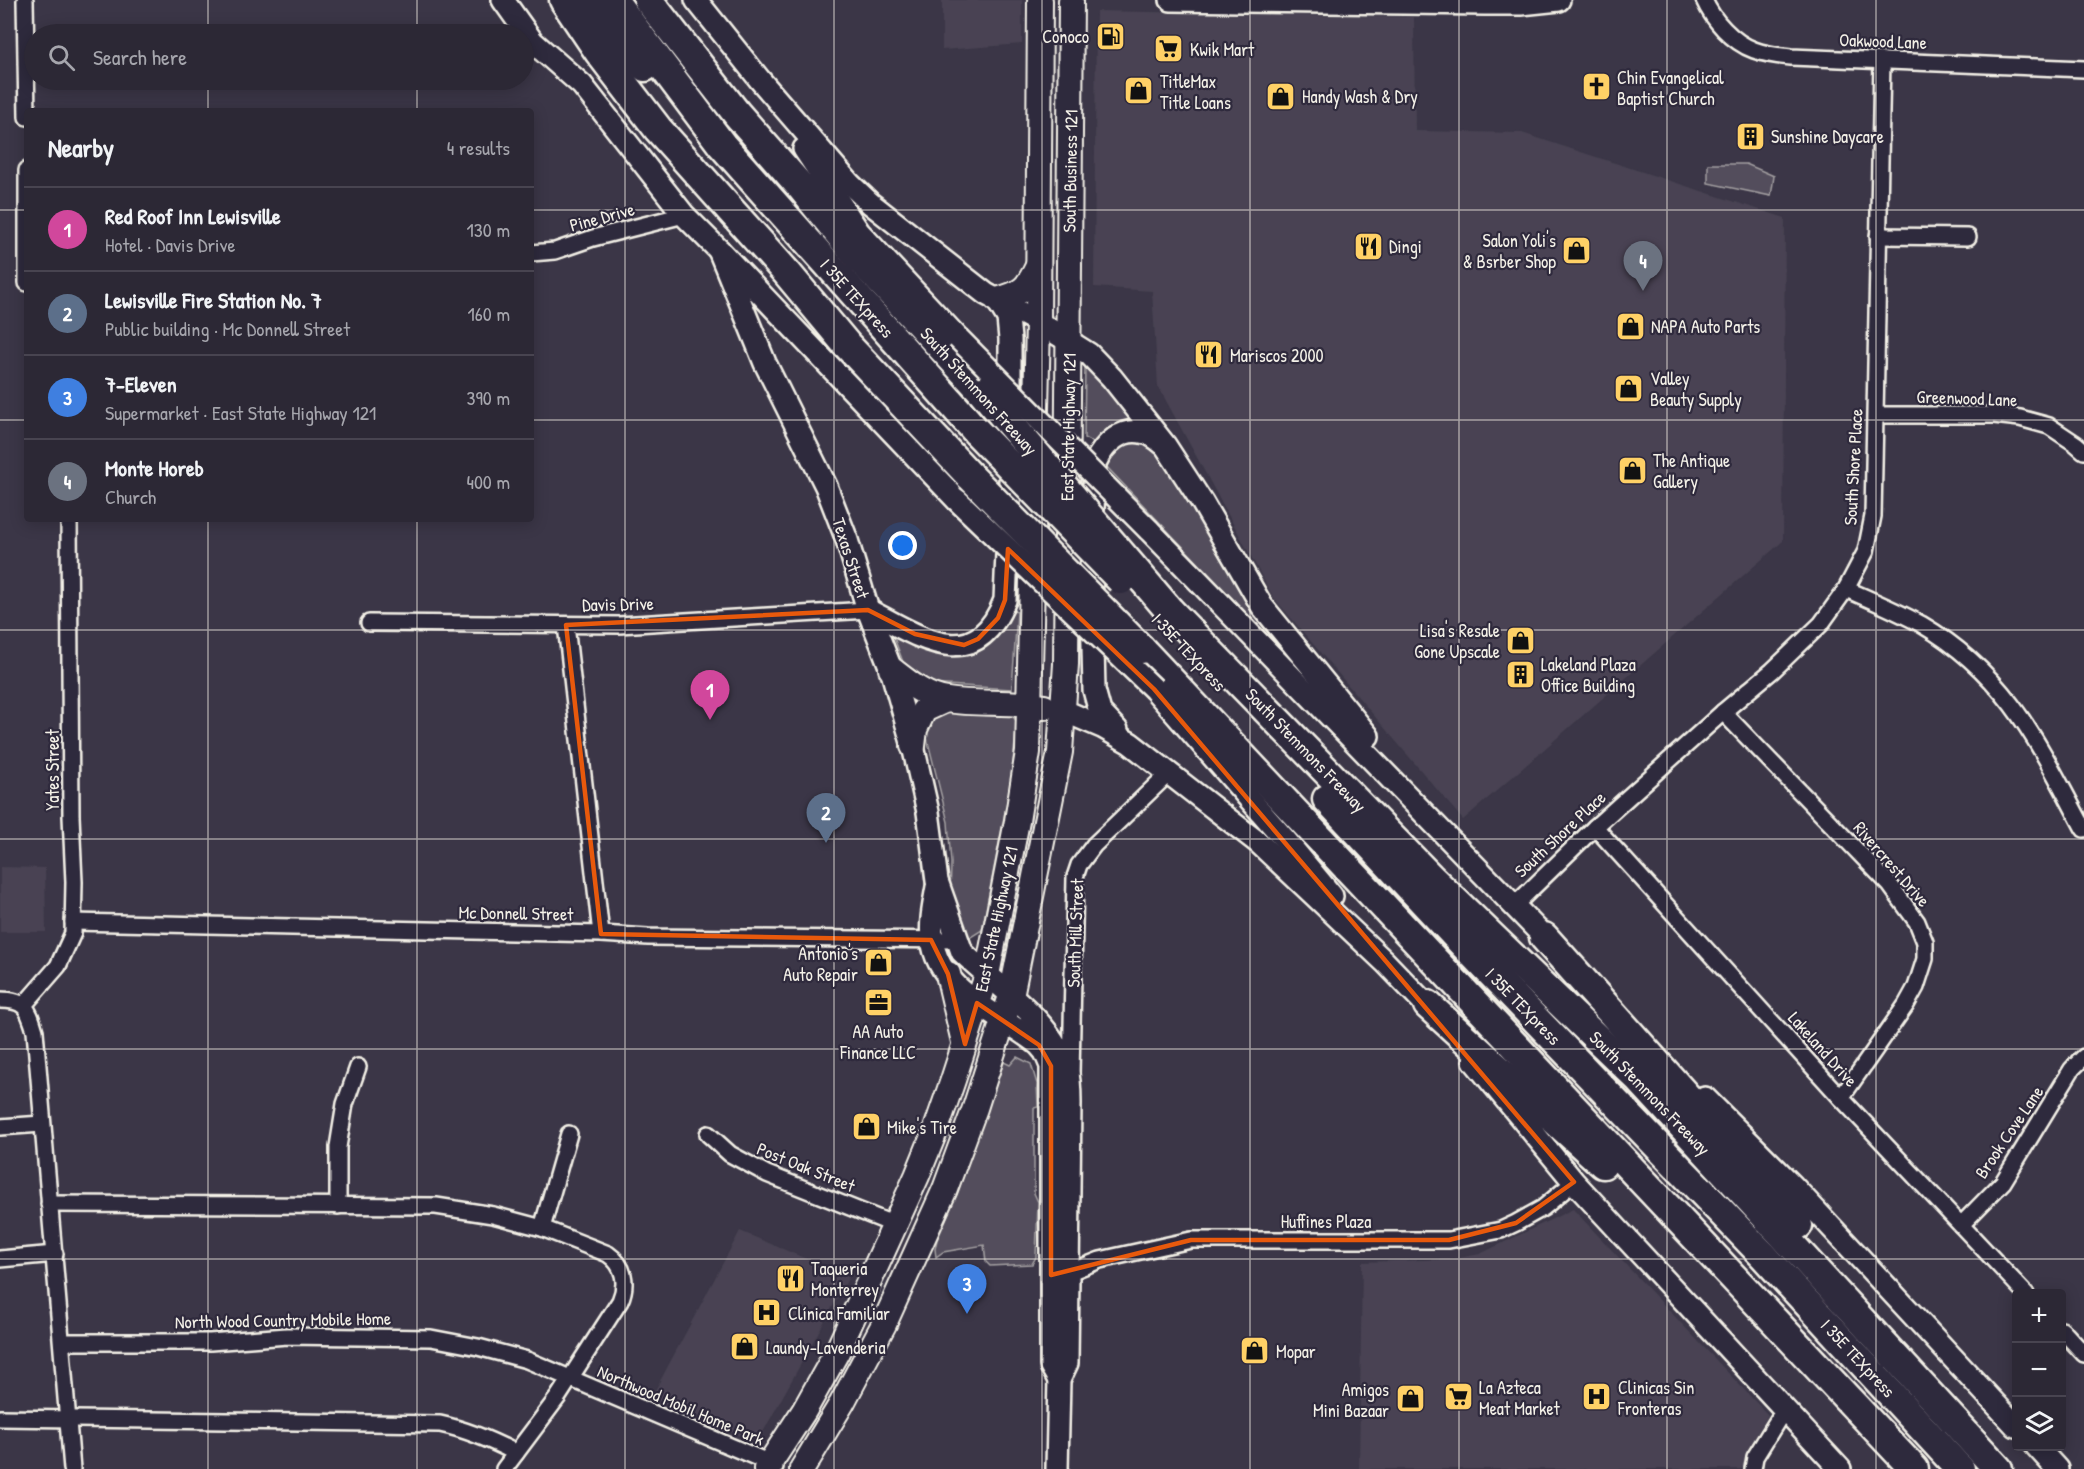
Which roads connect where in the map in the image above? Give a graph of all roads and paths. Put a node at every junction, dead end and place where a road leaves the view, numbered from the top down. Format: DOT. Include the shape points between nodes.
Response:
graph roads {
  1 [pos="25,0"];
  2 [pos="503,0"];
  3 [pos="564,0"];
  4 [pos="584,0"];
  5 [pos="613,0"];
  6 [pos="648,0"];
  7 [pos="696,0"];
  8 [pos="1040,0"];
  9 [pos="1071,0"];
  10 [pos="1171,0"];
  11 [pos="1559,0"];
  12 [pos="1704,0"];
  13 [pos="1421,2"];
  14 [pos="25,24"];
  15 [pos="520,24"];
  16 [pos="534,43"];
  17 [pos="1882,61"];
  18 [pos="2084,69"];
  19 [pos="760,80"];
  20 [pos="27,90"];
  21 [pos="27,108"];
  22 [pos="1039,133"];
  23 [pos="722,145"];
  24 [pos="1070,196"];
  25 [pos="684,215"];
  26 [pos="1878,236"];
  27 [pos="1968,237"];
  28 [pos="719,250"];
  29 [pos="534,253"];
  30 [pos="1038,266"];
  31 [pos="997,300"];
  32 [pos="1038,322"];
  33 [pos="1069,342"];
  34 [pos="1876,415"];
  35 [pos="1165,445"];
  36 [pos="2084,451"];
  37 [pos="964,489"];
  38 [pos="69,522"];
  39 [pos="1846,589"];
  40 [pos="868,610"];
  41 [pos="1159,610"];
  42 [pos="369,623"];
  43 [pos="566,625"];
  44 [pos="891,669"];
  45 [pos="946,700"];
  46 [pos="1029,704"];
  47 [pos="1062,710"];
  48 [pos="1724,712"];
  49 [pos="1130,743"];
  50 [pos="913,746"];
  51 [pos="1169,773"];
  52 [pos="1595,827"];
  53 [pos="1440,829"];
  54 [pos="2084,829"];
  55 [pos="1430,877"];
  56 [pos="937,881"];
  57 [pos="1514,906"];
  58 [pos="73,922"];
  59 [pos="601,934"];
  60 [pos="1544,937"];
  61 [pos="932,940"];
  62 [pos="957,940"];
  63 [pos="1385,962"];
  64 [pos="948,974"];
  65 [pos="987,975"];
  66 [pos="1011,996"];
  67 [pos="0,1000"];
  68 [pos="977,1003"];
  69 [pos="24,1005"];
  70 [pos="1428,1005"];
  71 [pos="1003,1022"];
  72 [pos="965,1044"];
  73 [pos="2084,1057"];
  74 [pos="358,1067"];
  75 [pos="1061,1095"];
  76 [pos="1841,1098"];
  77 [pos="42,1124"];
  78 [pos="0,1127"];
  79 [pos="1643,1131"];
  80 [pos="569,1134"];
  81 [pos="708,1134"];
  82 [pos="1574,1182"];
  83 [pos="49,1204"];
  84 [pos="338,1206"];
  85 [pos="896,1225"];
  86 [pos="1961,1225"];
  87 [pos="542,1228"];
  88 [pos="55,1254"];
  89 [pos="0,1259"];
  90 [pos="1059,1274"];
  91 [pos="2022,1289"];
  92 [pos="2066,1335"];
  93 [pos="1790,1337"];
  94 [pos="62,1342"];
  95 [pos="2084,1353"];
  96 [pos="569,1379"];
  97 [pos="1784,1410"];
  98 [pos="0,1418"];
  99 [pos="68,1418"];
  100 [pos="2012,1422"];
  101 [pos="2040,1451"];
  102 [pos="516,1453"];
  103 [pos="771,1467"];
  104 [pos="1997,1468"];
  105 [pos="72,1469"];
  106 [pos="504,1469"];
  107 [pos="802,1469"];
  108 [pos="1057,1469"];
  109 [pos="1753,1469"];
  110 [pos="1840,1469"];
  111 [pos="1914,1469"];
  112 [pos="1960,1469"];
  113 [pos="2056,1469"];
  1 -- 14 [label="street"];
  2 -- 15 [label="main road"];
  3 -- 37 [label="highway" via="658,129 787,273"];
  4 -- 23 [label="highway"];
  5 -- 23 [label="highway, I 35E TEXpress"];
  6 -- 41 [label="highway, South Stemmons Freeway, bridge" via="737,114 857,256 982,391"];
  7 -- 19 [label="main road, South Stemmons Freeway"];
  8 -- 22 [label="main road, South Business 121"];
  9 -- 24 [label="main road, South Business 121"];
  10 -- 13 [label="main road"];
  11 -- 13 [label="main road"];
  12 -- 17 [label="street, Oakwood Lane" via="1725,30 1753,50 1791,57"];
  16 -- 25 [label="main road" via="582,85"];
  17 -- 18 [label="street, Oakwood Lane"];
  17 -- 26 [label="street, South Shore Place"];
  19 -- 31 [label="main road, South Stemmons Freeway" via="870,203"];
  19 -- 53 [label="main road, South Stemmons Freeway, bridge" via="859,232"];
  20 -- 21 [label="street"];
  22 -- 24 [label="main road" via="1055,189"];
  22 -- 30 [label="main road, South Business 121"];
  23 -- 41 [label="highway, I 35E TEXpress, bridge" via="977,432"];
  24 -- 33 [label="main road, South Business 121"];
  25 -- 28 [label="main road"];
  25 -- 29 [label="street, Pine Drive" via="555,251"];
  26 -- 27 [label="street"];
  26 -- 34 [label="street, South Shore Place"];
  28 -- 37 [label="main road"];
  28 -- 40 [label="main road, Texas Street" via="765,363 826,486"];
  30 -- 31 [label="main road" via="1029,285"];
  30 -- 32 [label="main road, South Business 121"];
  31 -- 32 [label="main road, South Stemmons Freeway"];
  31 -- 40 [label="main road" via="1008,318 1010,339 1011,472 1005,600 998,618 978,639 950,645 915,634"];
  32 -- 33 [label="main road, South Stemmons Freeway"];
  32 -- 46 [label="main road, East State Highway 121"];
  33 -- 35 [label="main road, South Stemmons Freeway" via="1089,354 1112,378"];
  33 -- 47 [label="main road, East State Highway 121" via="1066,664"];
  34 -- 36 [label="street, Greenwood Lane" via="2020,418 2049,426"];
  34 -- 39 [label="street, South Shore Place" via="1873,516 1866,551"];
  35 -- 49 [label="main road" via="1146,433 1127,433 1108,442 1095,463 1091,558 1094,690 1101,712"];
  35 -- 53 [label="main road, South Stemmons Freeway" via="1262,606"];
  37 -- 63 [label="main road, bridge" via="1154,689"];
  37 -- 93 [label="highway, bridge" via="1141,649"];
  38 -- 58 [label="street, Yates Street"];
  39 -- 48 [label="street, South Shore Place" via="1821,624"];
  39 -- 54 [label="street" via="1919,623 1983,671 2032,733"];
  40 -- 43 [label="street, Davis Drive"];
  40 -- 44 [label="main road, Texas Street"];
  41 -- 55 [label="highway, South Stemmons Freeway"];
  41 -- 79 [label="highway, I 35E TEXpress" via="1455,935"];
  42 -- 43 [label="street, Davis Drive"];
  43 -- 59 [label="street"];
  44 -- 45 [label="main road" via="914,688"];
  44 -- 50 [label="main road, Texas Street"];
  45 -- 46 [label="main road"];
  45 -- 50 [label="main road" via="924,710 915,729"];
  46 -- 47 [label="main road"];
  46 -- 65 [label="main road, East State Highway 121" via="1028,752"];
  47 -- 49 [label="main road"];
  47 -- 66 [label="main road, East State Highway 121" via="1060,752"];
  48 -- 52 [label="street, South Shore Place"];
  48 -- 76 [label="street, Rivercrest Drive" via="1890,885 1917,922 1925,942 1925,959 1916,987"];
  49 -- 51 [label="main road"];
  50 -- 56 [label="main road, Texas Street" via="928,812"];
  51 -- 63 [label="main road" via="1260,844"];
  51 -- 75 [label="street, South Mill Street" via="1094,845 1075,876 1073,1020"];
  52 -- 57 [label="street, South Shore Place"];
  52 -- 76 [label="street, Lakeland Drive"];
  53 -- 57 [label="main road, South Stemmons Freeway"];
  55 -- 79 [label="highway" via="1449,919"];
  55 -- 104 [label="highway, South Stemmons Freeway" via="1641,1080"];
  56 -- 61 [label="main road, Texas Street"];
  56 -- 62 [label="main road, Texas Street"];
  57 -- 60 [label="main road, South Stemmons Freeway"];
  58 -- 59 [label="street, Mc Donnell Street"];
  58 -- 69 [label="street, Yates Street" via="73,933 58,966"];
  59 -- 61 [label="street, Mc Donnell Street"];
  60 -- 100 [label="main road, South Stemmons Freeway" via="1793,1186"];
  60 -- 104 [label="highway" via="1755,1172"];
  61 -- 62 [label="street, Mc Donnell Street"];
  61 -- 64 [label="main road, Texas Street" via="941,967"];
  62 -- 65 [label="main road, Texas Street" via="962,952"];
  63 -- 70 [label="main road"];
  64 -- 68 [label="main road, Texas Street"];
  64 -- 72 [label="main road"];
  65 -- 66 [label="main road, South Mill Street"];
  65 -- 68 [label="main road, East State Highway 121"];
  66 -- 71 [label="main road, East State Highway 121"];
  66 -- 75 [label="main road, South Mill Street" via="1053,1039 1067,1071"];
  67 -- 69 [label="street"];
  68 -- 71 [label="main road, South Mill Street"];
  68 -- 72 [label="main road, East State Highway 121"];
  69 -- 77 [label="street" via="35,1030"];
  70 -- 82 [label="main road"];
  70 -- 93 [label="highway"];
  71 -- 75 [label="main road, South Mill Street" via="1045,1052"];
  71 -- 107 [label="main road, East State Highway 121" via="945,1189 912,1264 842,1403"];
  72 -- 85 [label="main road, East State Highway 121" via="936,1129"];
  73 -- 86 [label="street, Brook Cove Lane" via="2072,1070 2003,1182"];
  74 -- 84 [label="street" via="345,1104 338,1148"];
  75 -- 90 [label="main road, South Mill Street"];
  76 -- 86 [label="street, Lakeland Drive"];
  77 -- 78 [label="street"];
  77 -- 83 [label="street"];
  79 -- 112 [label="highway, I 35E TEXpress"];
  80 -- 87 [label="street"];
  81 -- 85 [label="street, Post Oak Street" via="730,1154 767,1174"];
  82 -- 90 [label="street, Huffines Plaza" via="1544,1208 1502,1230 1449,1240 1191,1240 1100,1260"];
  82 -- 97 [label="main road"];
  83 -- 84 [label="street"];
  83 -- 88 [label="street"];
  84 -- 87 [label="street" via="436,1206"];
  85 -- 103 [label="main road, East State Highway 121" via="837,1352"];
  86 -- 91 [label="street, Lakeland Drive"];
  87 -- 96 [label="street" via="608,1254 617,1260 624,1273 620,1301"];
  88 -- 89 [label="street"];
  88 -- 94 [label="street"];
  90 -- 108 [label="main road, South Mill Street" via="1051,1366 1059,1380"];
  92 -- 95 [label="street"];
  93 -- 111 [label="highway"];
  94 -- 96 [label="street, North Wood Country Mobile Home" via="210,1342 286,1336 431,1338 527,1360"];
  94 -- 99 [label="street"];
  96 -- 102 [label="street"];
  96 -- 103 [label="street, Northwood Mobil Home Park"];
  97 -- 109 [label="street" via="1755,1457"];
  97 -- 110 [label="main road"];
  98 -- 99 [label="street"];
  99 -- 102 [label="street" via="440,1424 464,1429"];
  99 -- 105 [label="street"];
  101 -- 113 [label="main road"];
  102 -- 106 [label="street"];
}
